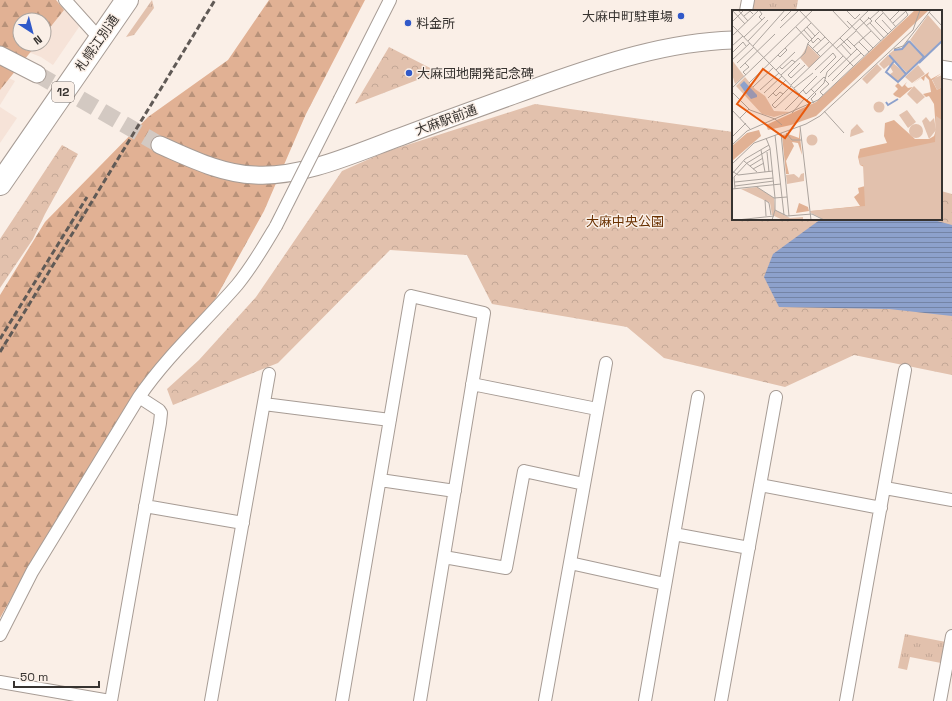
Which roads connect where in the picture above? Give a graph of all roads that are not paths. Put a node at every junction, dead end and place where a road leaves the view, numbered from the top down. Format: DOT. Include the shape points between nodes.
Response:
graph roads {
  1 [pos="65,0"];
  2 [pos="127,0"];
  3 [pos="390,0"];
  4 [pos="748,0"];
  5 [pos="746,10"];
  6 [pos="100,39"];
  7 [pos="732,40"];
  8 [pos="0,55"];
  9 [pos="942,69"];
  10 [pos="952,71"];
  11 [pos="37,74"];
  12 [pos="160,145"];
  13 [pos="0,184"];
  14 [pos="606,363"];
  15 [pos="905,370"];
  16 [pos="269,374"];
  17 [pos="472,384"];
  18 [pos="138,397"];
  19 [pos="698,397"];
  20 [pos="776,397"];
  21 [pos="264,404"];
  22 [pos="597,409"];
  23 [pos="390,420"];
  24 [pos="380,480"];
  25 [pos="584,484"];
  26 [pos="760,485"];
  27 [pos="885,488"];
  28 [pos="455,491"];
  29 [pos="952,500"];
  30 [pos="145,506"];
  31 [pos="881,508"];
  32 [pos="243,523"];
  33 [pos="674,534"];
  34 [pos="748,548"];
  35 [pos="444,557"];
  36 [pos="570,563"];
  37 [pos="666,584"];
  38 [pos="0,635"];
  39 [pos="952,636"];
  40 [pos="0,682"];
  41 [pos="77,698"];
  42 [pos="111,701"];
  43 [pos="211,701"];
  44 [pos="342,701"];
  45 [pos="420,701"];
  46 [pos="545,701"];
  47 [pos="645,701"];
  48 [pos="721,701"];
  49 [pos="846,701"];
  50 [pos="940,701"];
  1 -- 6 [label="street"];
  2 -- 6 [label="highway, 札幌江別通 / 12"];
  3 -- 18 [label="street, bridge" via="276,226 259,254 238,284 157,371"];
  4 -- 5 [label="street"];
  6 -- 13 [label="highway, 札幌江別通 / 12"];
  7 -- 12 [label="street, 大麻駅前通" via="697,42 619,59 354,154 308,168 271,175 244,174 201,163"];
  8 -- 11 [label="street"];
  9 -- 10 [label="street"];
  14 -- 22 [label="street"];
  15 -- 27 [label="street"];
  16 -- 21 [label="street"];
  17 -- 22 [label="street"];
  17 -- 23 [label="street" via="484,313 411,296"];
  17 -- 28 [label="street"];
  18 -- 30 [label="street" via="160,413"];
  18 -- 38 [label="street" via="32,572"];
  19 -- 33 [label="street"];
  20 -- 26 [label="street"];
  21 -- 23 [label="street"];
  21 -- 32 [label="street"];
  22 -- 25 [label="street"];
  23 -- 24 [label="street"];
  24 -- 28 [label="street"];
  24 -- 44 [label="street"];
  25 -- 35 [label="street" via="524,471 506,568"];
  25 -- 36 [label="street"];
  26 -- 31 [label="street"];
  26 -- 34 [label="street"];
  27 -- 29 [label="street"];
  27 -- 31 [label="street"];
  28 -- 35 [label="street"];
  30 -- 32 [label="street"];
  30 -- 42 [label="street"];
  31 -- 49 [label="street"];
  32 -- 43 [label="street"];
  33 -- 34 [label="street"];
  33 -- 37 [label="street"];
  34 -- 48 [label="street"];
  35 -- 45 [label="street"];
  36 -- 37 [label="street"];
  36 -- 46 [label="street"];
  37 -- 47 [label="street"];
  39 -- 50 [label="street"];
  40 -- 41 [label="street"];
  41 -- 42 [label="street"];
}
